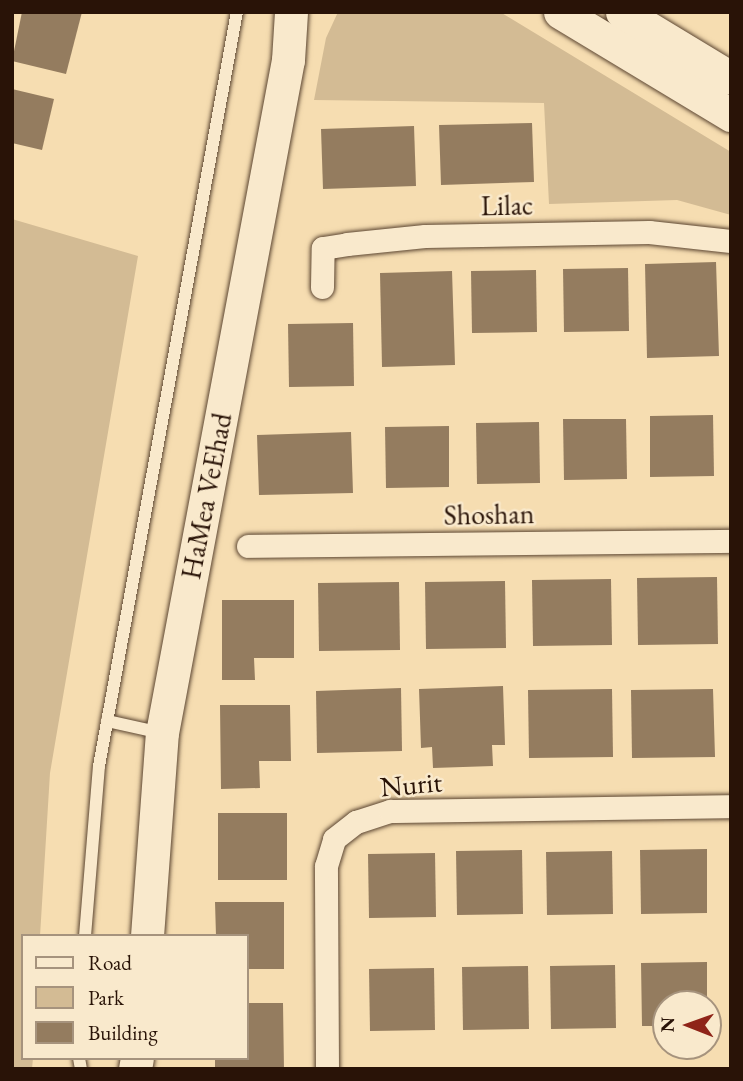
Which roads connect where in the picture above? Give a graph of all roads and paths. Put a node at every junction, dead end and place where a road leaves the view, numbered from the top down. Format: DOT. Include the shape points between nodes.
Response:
graph roads {
  1 [pos="237,12"];
  2 [pos="291,12"];
  3 [pos="307,12"];
  4 [pos="560,12"];
  5 [pos="622,12"];
  6 [pos="288,60"];
  7 [pos="731,78"];
  8 [pos="731,115"];
  9 [pos="731,242"];
  10 [pos="322,287"];
  11 [pos="731,541"];
  12 [pos="248,546"];
  13 [pos="107,721"];
  14 [pos="162,733"];
  15 [pos="731,806"];
  16 [pos="85,934"];
  17 [pos="147,934"];
  18 [pos="327,1069"];
  1 -- 13 [label="lane"];
  2 -- 6 [label="street, HaMea VeEhad"];
  3 -- 6 [label="street, HaMea VeEhad"];
  4 -- 8 [label="street"];
  5 -- 7 [label="street"];
  6 -- 14 [label="street, HaMea VeEhad"];
  9 -- 10 [label="street, Lilac" via="649,232 386,240 323,248"];
  11 -- 12 [label="street, Shoshan"];
  13 -- 14 [label="lane"];
  13 -- 16 [label="lane"];
  14 -- 17 [label="street, HaMea VeEhad"];
  15 -- 18 [label="street, Nurit" via="390,811 356,822 334,839 326,866"];
}
